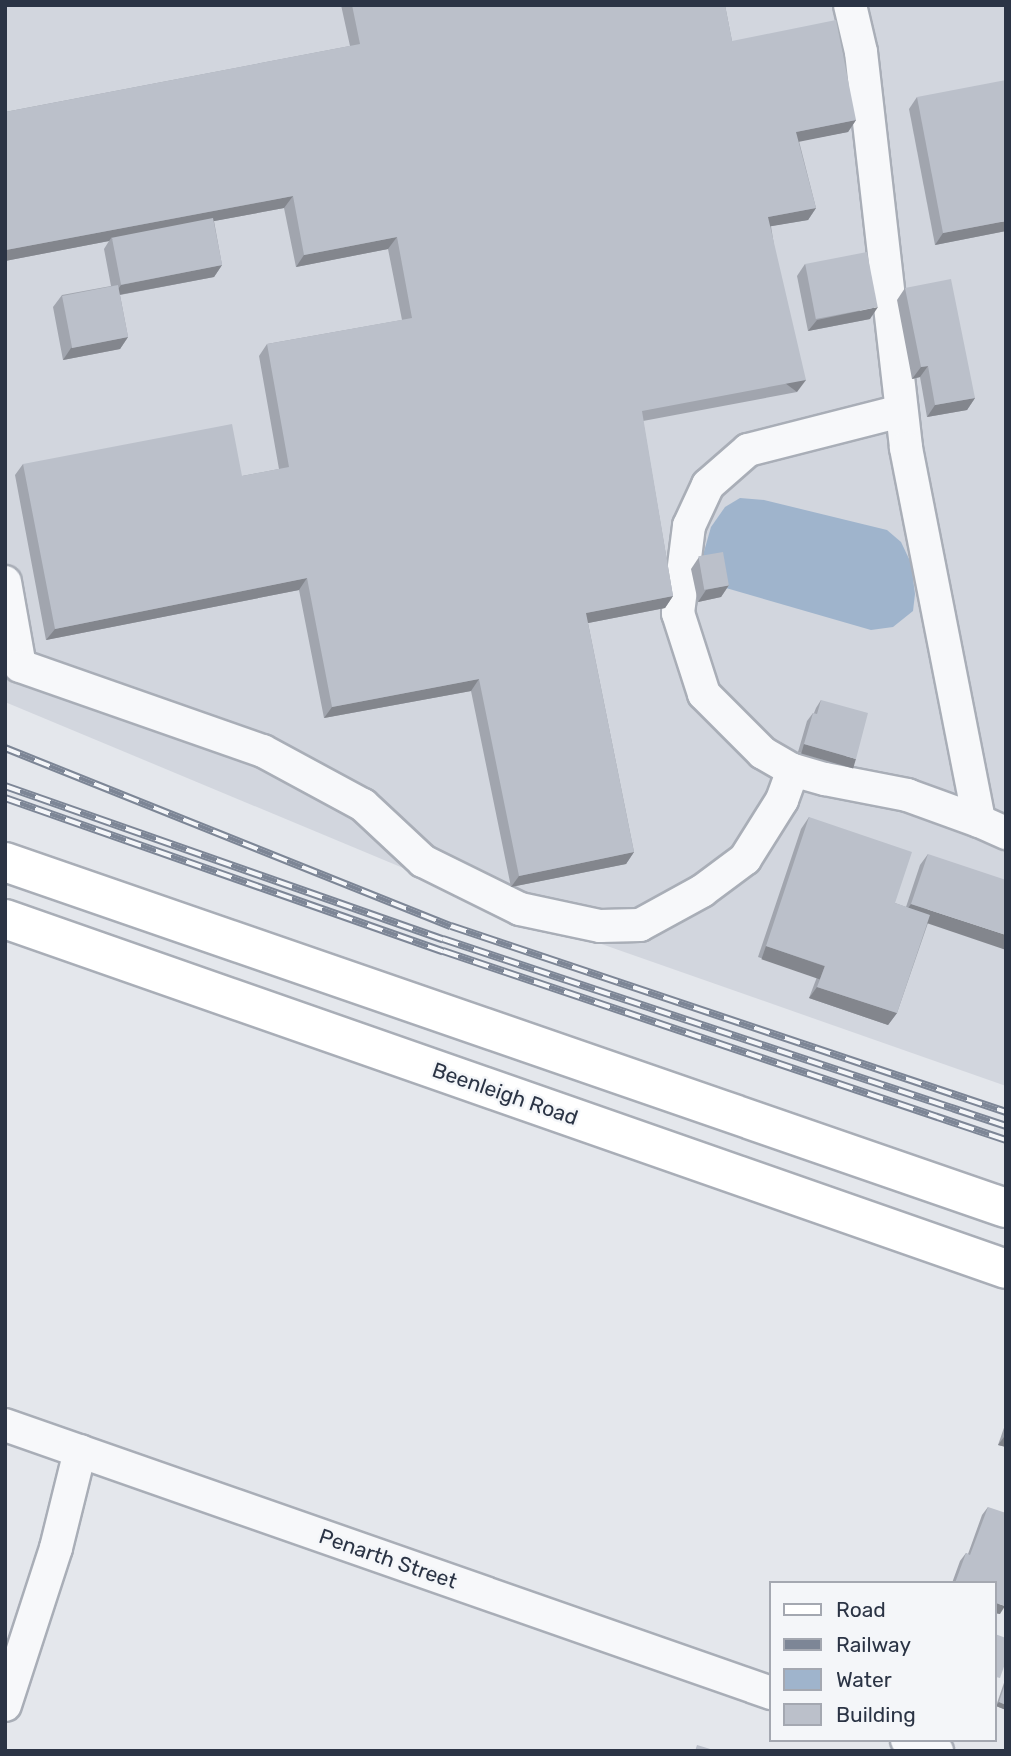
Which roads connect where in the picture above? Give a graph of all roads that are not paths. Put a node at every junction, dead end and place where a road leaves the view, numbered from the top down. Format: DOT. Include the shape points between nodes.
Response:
graph roads {
  1 [pos="849,5"];
  2 [pos="901,411"];
  3 [pos="5,582"];
  4 [pos="793,770"];
  5 [pos="992,827"];
  6 [pos="5,862"];
  7 [pos="5,919"];
  8 [pos="1006,1208"];
  9 [pos="1006,1269"];
  10 [pos="5,1425"];
  11 [pos="80,1451"];
  12 [pos="769,1692"];
  13 [pos="5,1705"];
  14 [pos="912,1742"];
  15 [pos="937,1751"];
  1 -- 2 [label="street" via="860,52"];
  2 -- 4 [label="street" via="748,450 708,485 689,526 678,613 704,694 763,753"];
  2 -- 5 [label="street"];
  3 -- 4 [label="street" via="20,666 263,751 363,805 422,861 520,909 600,926 640,925 702,891 745,859 782,800"];
  4 -- 5 [label="street" via="907,794"];
  6 -- 8 [label="main road"];
  7 -- 9 [label="main road, Beenleigh Road"];
  10 -- 11 [label="street, Penarth Street"];
  11 -- 12 [label="street, Penarth Street"];
  11 -- 13 [label="street" via="56,1548"];
  14 -- 15 [label="street"];
}
